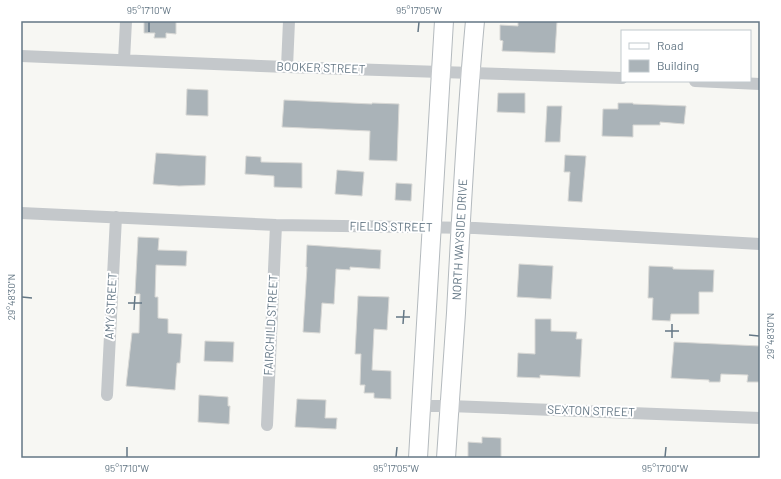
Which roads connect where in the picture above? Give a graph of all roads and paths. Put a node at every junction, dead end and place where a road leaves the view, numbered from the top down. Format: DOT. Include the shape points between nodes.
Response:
graph roads {
  1 [pos="126,21"];
  2 [pos="289,21"];
  3 [pos="444,21"];
  4 [pos="475,21"];
  5 [pos="21,56"];
  6 [pos="124,60"];
  7 [pos="287,67"];
  8 [pos="441,72"];
  9 [pos="470,72"];
  10 [pos="621,78"];
  11 [pos="717,82"];
  12 [pos="760,84"];
  13 [pos="21,213"];
  14 [pos="116,217"];
  15 [pos="276,225"];
  16 [pos="432,228"];
  17 [pos="459,228"];
  18 [pos="760,244"];
  19 [pos="107,395"];
  20 [pos="421,406"];
  21 [pos="449,406"];
  22 [pos="760,418"];
  23 [pos="267,425"];
  24 [pos="418,458"];
  25 [pos="446,458"];
  1 -- 6 [label="street"];
  2 -- 7 [label="street"];
  3 -- 8 [label="main road"];
  4 -- 9 [label="main road, NORTH WAYSIDE DRIVE"];
  5 -- 6 [label="street, BOOKER STREET"];
  6 -- 7 [label="street, BOOKER STREET"];
  7 -- 8 [label="street, BOOKER STREET"];
  8 -- 9 [label="street, BOOKER STREET"];
  8 -- 16 [label="main road"];
  9 -- 10 [label="street, BOOKER STREET"];
  9 -- 17 [label="main road, NORTH WAYSIDE DRIVE"];
  11 -- 12 [label="street"];
  13 -- 14 [label="street, FIELDS STREET"];
  14 -- 15 [label="street, FIELDS STREET"];
  14 -- 19 [label="street, AMY STREET"];
  15 -- 16 [label="street, FIELDS STREET"];
  15 -- 23 [label="street, FAIRCHILD STREET"];
  16 -- 17 [label="street, FIELDS STREET"];
  16 -- 20 [label="main road"];
  17 -- 18 [label="street, FIELDS STREET"];
  17 -- 21 [label="main road, NORTH WAYSIDE DRIVE"];
  20 -- 21 [label="street, SEXTON STREET"];
  20 -- 24 [label="main road"];
  21 -- 22 [label="street, SEXTON STREET"];
  21 -- 25 [label="main road, NORTH WAYSIDE DRIVE"];
}
